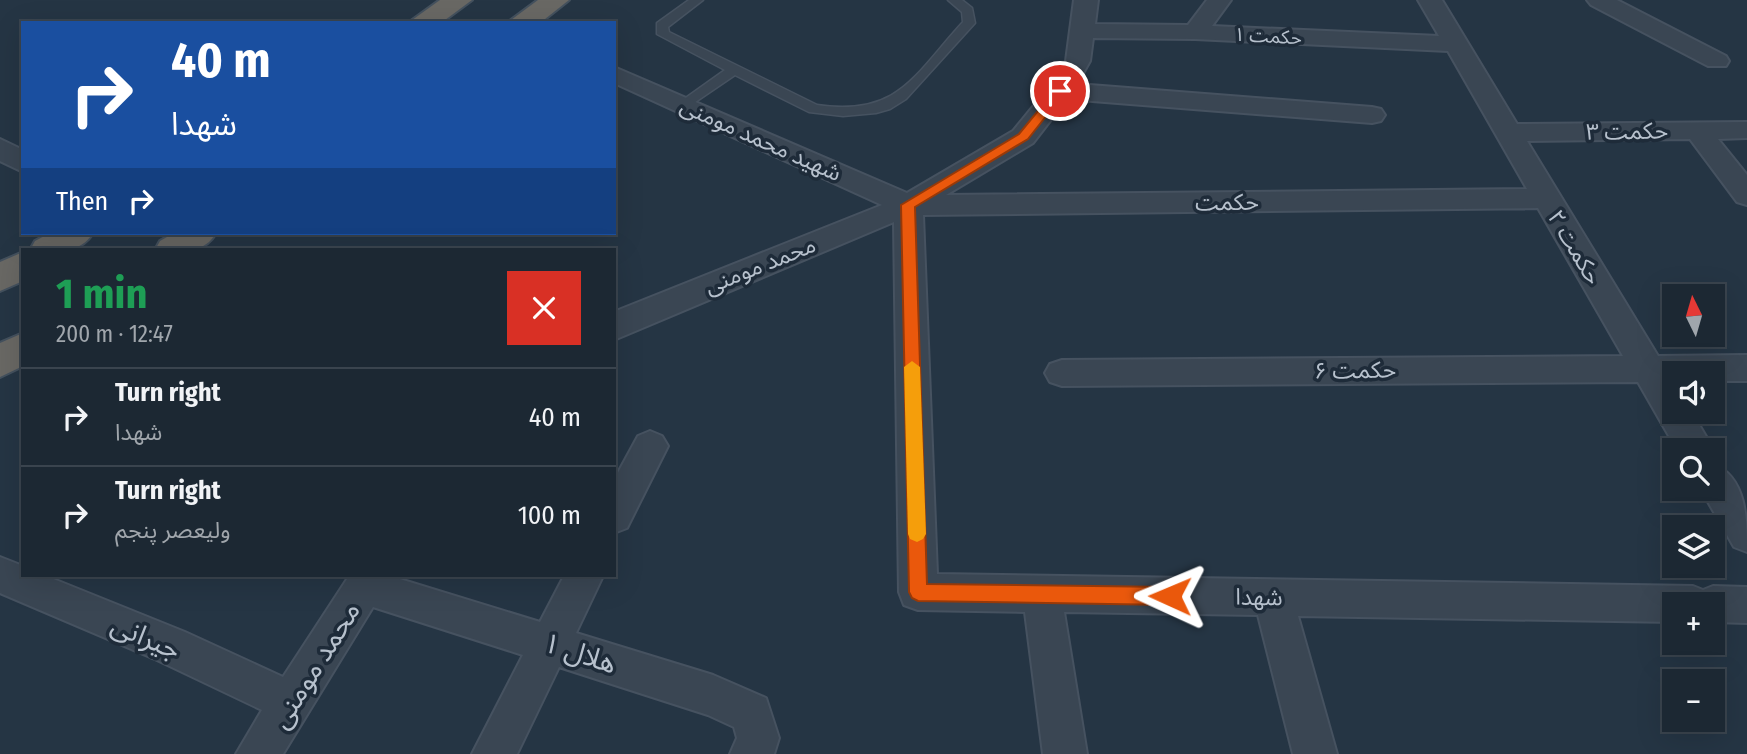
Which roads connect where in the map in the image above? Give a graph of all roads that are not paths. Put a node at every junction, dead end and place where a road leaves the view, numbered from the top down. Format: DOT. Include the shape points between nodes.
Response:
graph roads {
  1 [pos="457,0"];
  2 [pos="556,0"];
  3 [pos="697,0"];
  4 [pos="954,0"];
  5 [pos="1086,0"];
  6 [pos="1219,0"];
  7 [pos="1430,0"];
  8 [pos="1599,0"];
  9 [pos="425,21"];
  10 [pos="525,21"];
  11 [pos="1082,31"];
  12 [pos="1195,32"];
  13 [pos="1455,44"];
  14 [pos="1717,61"];
  15 [pos="734,70"];
  16 [pos="616,75"];
  17 [pos="1060,91"];
  18 [pos="685,105"];
  19 [pos="1372,115"];
  20 [pos="1747,130"];
  21 [pos="1698,131"];
  22 [pos="1508,133"];
  23 [pos="0,148"];
  24 [pos="21,162"];
  25 [pos="1747,195"];
  26 [pos="1547,198"];
  27 [pos="908,205"];
  28 [pos="73,235"];
  29 [pos="196,235"];
  30 [pos="50,248"];
  31 [pos="175,248"];
  32 [pos="21,266"];
  33 [pos="0,278"];
  34 [pos="616,327"];
  35 [pos="21,348"];
  36 [pos="0,362"];
  37 [pos="1647,368"];
  38 [pos="1747,368"];
  39 [pos="1062,373"];
  40 [pos="1689,438"];
  41 [pos="650,446"];
  42 [pos="1725,499"];
  43 [pos="616,513"];
  44 [pos="1747,536"];
  45 [pos="0,575"];
  46 [pos="584,577"];
  47 [pos="368,581"];
  48 [pos="1042,594"];
  49 [pos="1273,598"];
  50 [pos="1662,604"];
  51 [pos="1725,604"];
  52 [pos="1747,605"];
  53 [pos="550,644"];
  54 [pos="291,702"];
  55 [pos="258,754"];
  56 [pos="494,754"];
  57 [pos="752,754"];
  58 [pos="1065,754"];
  59 [pos="1315,754"];
  1 -- 9 [label="highway"];
  2 -- 10 [label="highway"];
  3 -- 15 [label="lane" via="661,26 663,34"];
  4 -- 15 [label="lane" via="968,10 969,23 895,102 872,109 814,109"];
  5 -- 11 [label="street"];
  6 -- 12 [label="street"];
  7 -- 13 [label="street, حکمت ۲"];
  8 -- 14 [label="street"];
  11 -- 12 [label="street, حکمت ۱"];
  11 -- 17 [label="street" via="1078,61"];
  12 -- 13 [label="street, حکمت ۱"];
  13 -- 22 [label="street, حکمت ۲"];
  15 -- 18 [label="lane"];
  16 -- 18 [label="street, شهید محمد مومنی"];
  17 -- 19 [label="street"];
  17 -- 27 [label="street" via="1023,136"];
  18 -- 27 [label="street, شهید محمد مومنی"];
  20 -- 21 [label="street, حکمت ۳"];
  21 -- 22 [label="street, حکمت ۳"];
  21 -- 25 [label="street"];
  22 -- 26 [label="street, حکمت ۲"];
  23 -- 24 [label="street"];
  26 -- 27 [label="street, حکمت"];
  26 -- 37 [label="street, حکمت ۲"];
  27 -- 34 [label="street, محمد مومنی"];
  27 -- 48 [label="street, شهدا" via="918,592"];
  28 -- 30 [label="highway"];
  29 -- 31 [label="highway"];
  32 -- 33 [label="highway"];
  35 -- 36 [label="highway"];
  37 -- 38 [label="street, حکمت ۶"];
  37 -- 39 [label="street, حکمت ۶"];
  37 -- 40 [label="street, حکمت ۲"];
  41 -- 43 [label="street"];
  42 -- 44 [label="street"];
  45 -- 54 [label="street, جیرانی"];
  46 -- 53 [label="street"];
  47 -- 53 [label="street, هلال ۱"];
  47 -- 54 [label="street, محمد مومنی"];
  48 -- 49 [label="street, شهدا"];
  48 -- 58 [label="street"];
  49 -- 50 [label="street, شهدا"];
  49 -- 59 [label="street"];
  51 -- 52 [label="street"];
  53 -- 56 [label="street"];
  53 -- 57 [label="street, هلال ۱" via="713,696 751,713 758,738"];
  54 -- 55 [label="street, محمد مومنی"];
}
